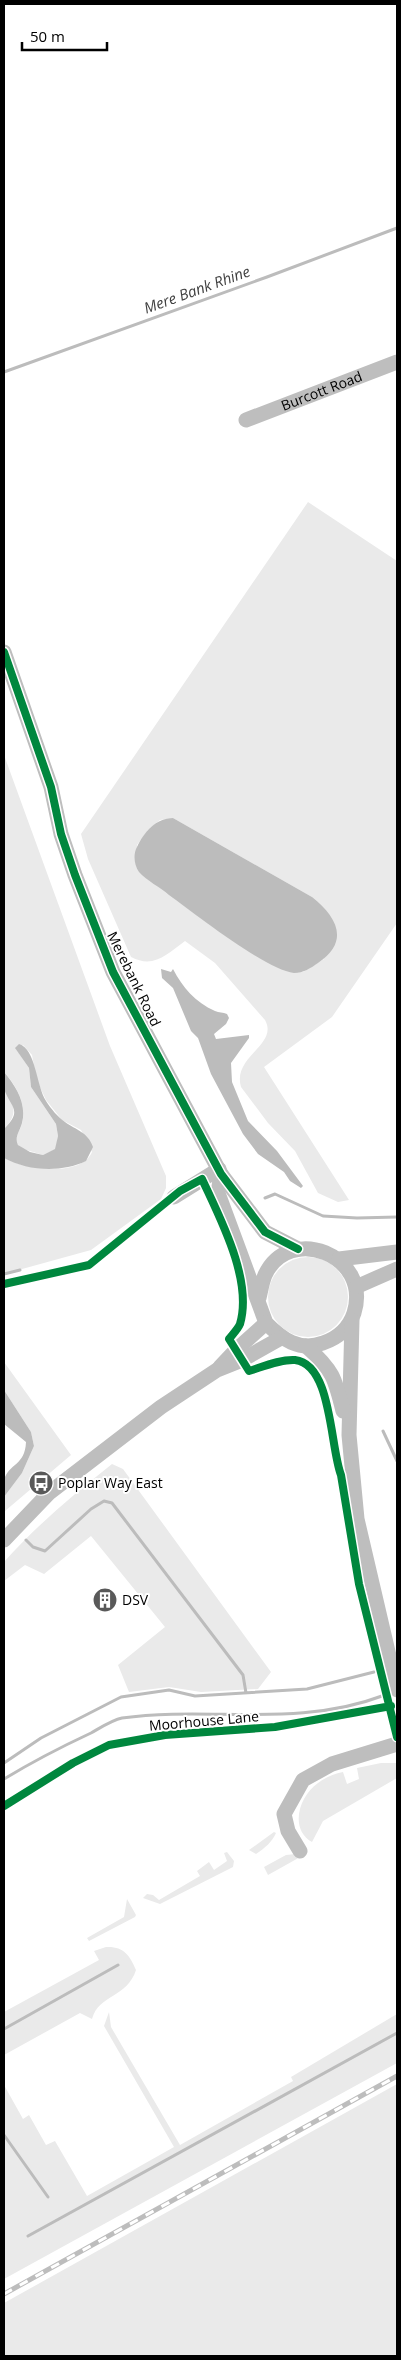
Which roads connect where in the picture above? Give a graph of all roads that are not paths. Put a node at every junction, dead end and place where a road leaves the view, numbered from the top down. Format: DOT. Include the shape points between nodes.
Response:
graph roads {
  1 [pos="397,362"];
  2 [pos="246,420"];
  3 [pos="4,652"];
  4 [pos="220,1172"];
  5 [pos="174,1197"];
  6 [pos="298,1250"];
  7 [pos="397,1252"];
  8 [pos="339,1259"];
  9 [pos="397,1269"];
  10 [pos="356,1288"];
  11 [pos="259,1298"];
  12 [pos="352,1320"];
  13 [pos="266,1322"];
  14 [pos="281,1338"];
  15 [pos="306,1346"];
  16 [pos="217,1370"];
  17 [pos="349,1435"];
  18 [pos="4,1540"];
  19 [pos="397,1690"];
  20 [pos="397,1744"];
  21 [pos="300,1851"];
  1 -- 2 [label="street, Burcott Road"];
  3 -- 4 [label="street, Merebank Road" via="51,786 61,834 113,972"];
  4 -- 5 [label="street"];
  4 -- 6 [label="street, Merebank Road" via="265,1232"];
  4 -- 11 [label="street" via="218,1193"];
  6 -- 8 [label="street" via="313,1249"];
  6 -- 11 [label="street" via="279,1258 266,1274"];
  7 -- 8 [label="street"];
  8 -- 10 [label="street" via="350,1272"];
  9 -- 10 [label="street"];
  10 -- 12 [label="street" via="357,1304"];
  11 -- 13 [label="street"];
  12 -- 15 [label="street" via="332,1340"];
  12 -- 17 [label="street"];
  13 -- 14 [label="street"];
  13 -- 16 [label="street"];
  14 -- 15 [label="street"];
  14 -- 16 [label="street"];
  15 -- 17 [label="street" via="327,1364 337,1386"];
  16 -- 18 [label="street" via="49,1493"];
  17 -- 19 [label="street" via="357,1519"];
  20 -- 21 [label="street" via="332,1764 303,1780 284,1814 288,1831"];
}
